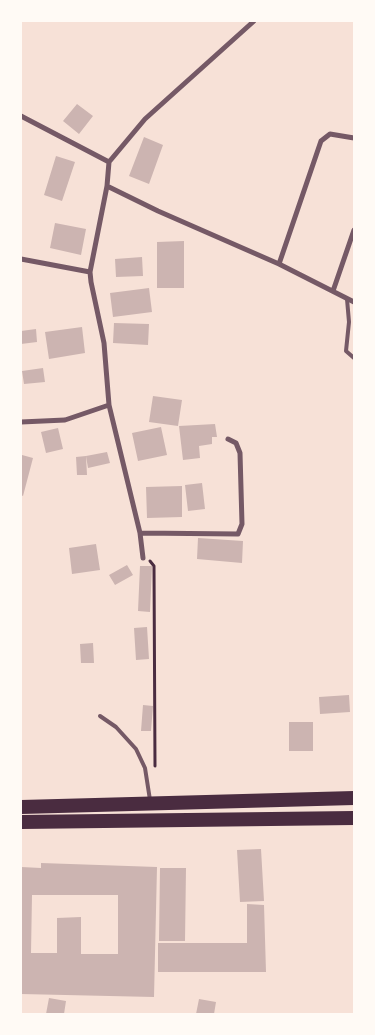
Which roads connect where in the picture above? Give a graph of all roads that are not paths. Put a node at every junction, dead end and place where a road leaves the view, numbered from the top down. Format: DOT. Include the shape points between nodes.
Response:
graph roads {
  1 [pos="254,21"];
  2 [pos="21,116"];
  3 [pos="354,138"];
  4 [pos="109,162"];
  5 [pos="107,186"];
  6 [pos="354,230"];
  7 [pos="21,259"];
  8 [pos="279,264"];
  9 [pos="90,272"];
  10 [pos="333,291"];
  11 [pos="347,298"];
  12 [pos="354,302"];
  13 [pos="354,358"];
  14 [pos="109,405"];
  15 [pos="21,422"];
  16 [pos="228,439"];
  17 [pos="140,533"];
  18 [pos="143,558"];
  19 [pos="100,716"];
  20 [pos="354,798"];
  21 [pos="150,802"];
  22 [pos="182,802"];
  23 [pos="86,804"];
  24 [pos="21,807"];
  25 [pos="354,818"];
  26 [pos="183,819"];
  27 [pos="86,821"];
  28 [pos="21,822"];
  1 -- 4 [label="street" via="145,119"];
  2 -- 4 [label="street"];
  3 -- 8 [label="street" via="330,134 321,141"];
  4 -- 5 [label="street"];
  5 -- 8 [label="street"];
  5 -- 9 [label="street"];
  6 -- 10 [label="street"];
  7 -- 9 [label="street"];
  8 -- 10 [label="street"];
  9 -- 14 [label="street" via="104,343"];
  10 -- 11 [label="street"];
  11 -- 12 [label="street"];
  11 -- 13 [label="lane" via="346,351"];
  14 -- 15 [label="street" via="65,420"];
  14 -- 17 [label="street"];
  16 -- 17 [label="street" via="236,443 240,453 242,524 238,534"];
  17 -- 18 [label="street"];
  19 -- 21 [label="lane" via="116,727 136,749 145,768"];
  20 -- 22 [label="highway"];
  21 -- 22 [label="highway"];
  21 -- 23 [label="highway"];
  22 -- 26 [label="highway"];
  23 -- 24 [label="highway"];
  23 -- 27 [label="highway"];
  25 -- 26 [label="highway"];
  26 -- 27 [label="highway"];
  27 -- 28 [label="highway"];
}
